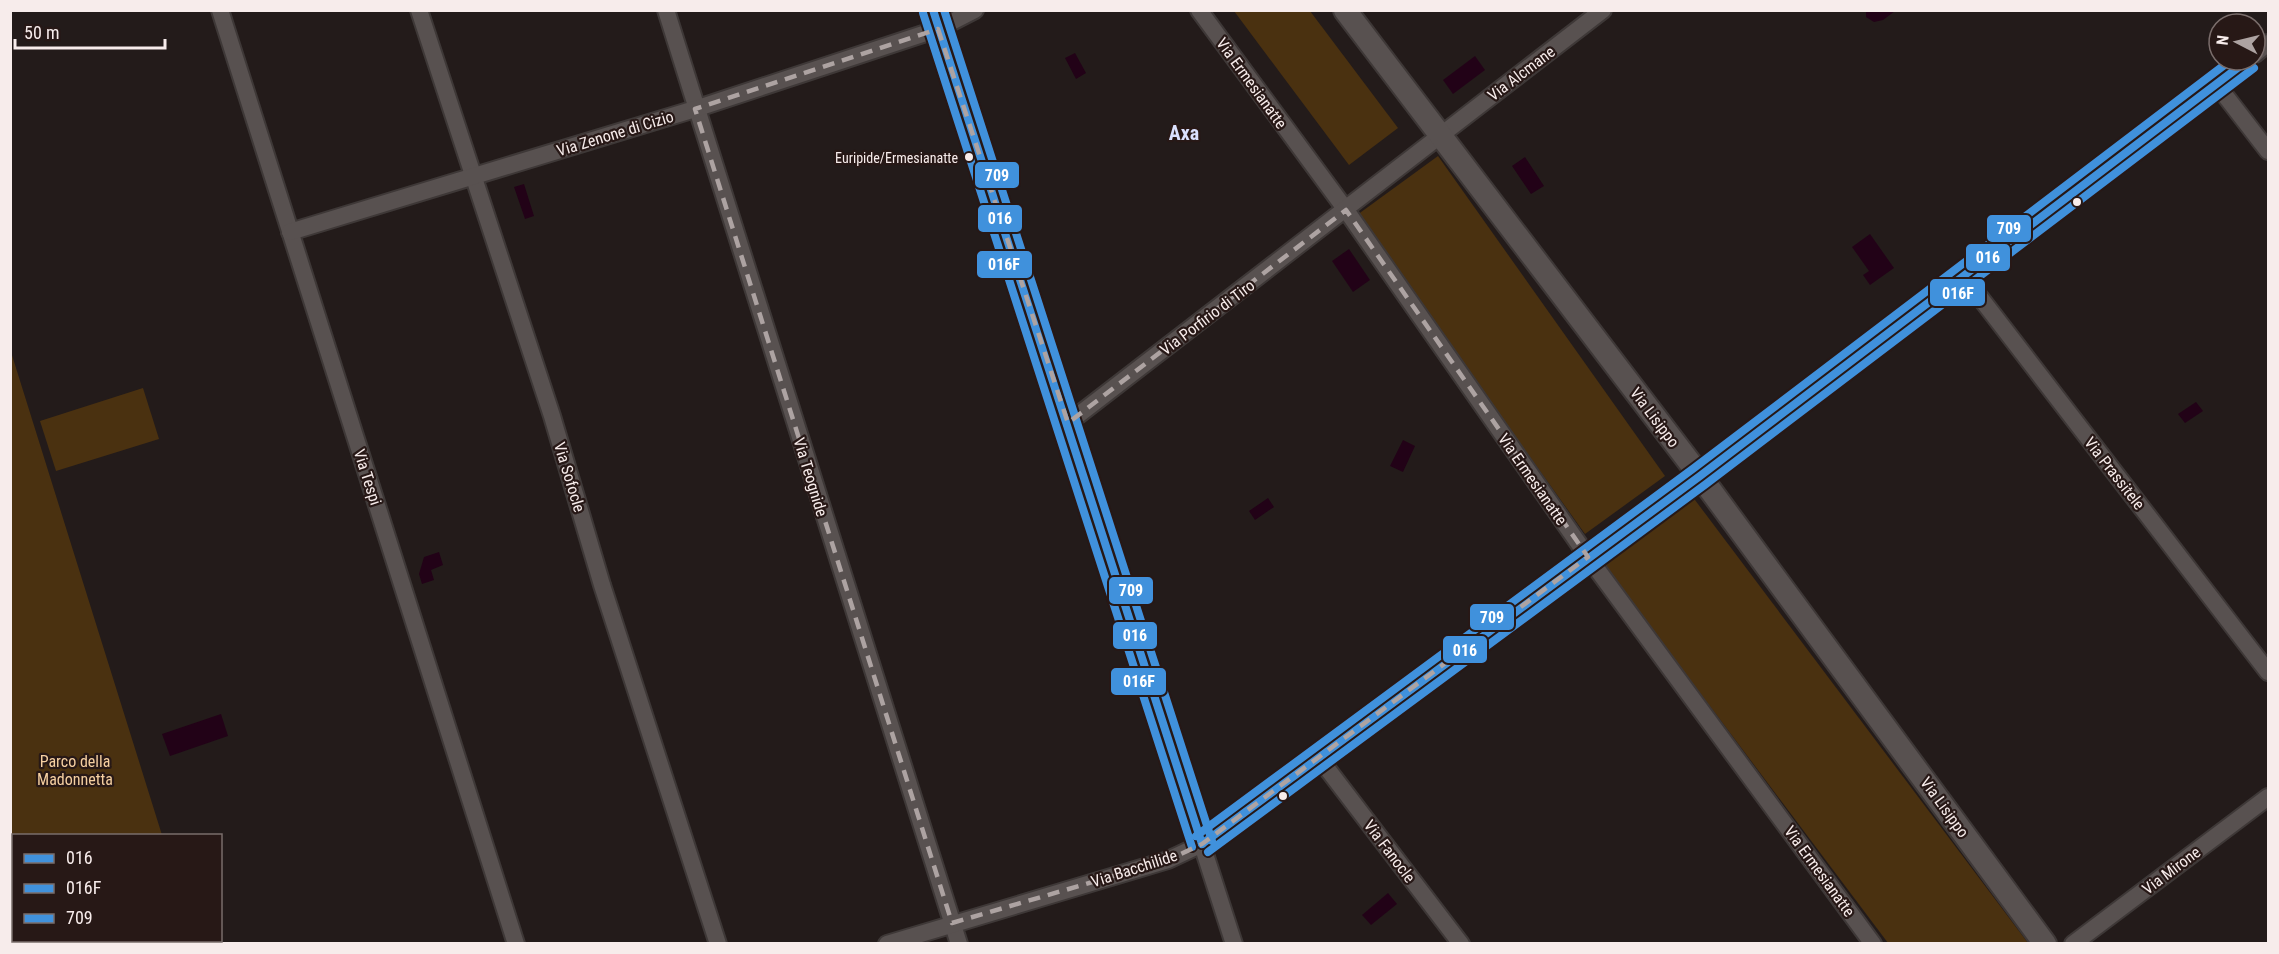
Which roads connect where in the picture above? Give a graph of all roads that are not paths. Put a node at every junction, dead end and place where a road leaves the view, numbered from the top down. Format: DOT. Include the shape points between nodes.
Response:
graph roads {
  1 [pos="220,10"];
  2 [pos="419,10"];
  3 [pos="666,10"];
  4 [pos="933,10"];
  5 [pos="975,10"];
  6 [pos="1198,10"];
  7 [pos="1345,10"];
  8 [pos="1603,10"];
  9 [pos="938,29"];
  10 [pos="2233,72"];
  11 [pos="2217,85"];
  12 [pos="695,109"];
  13 [pos="1439,135"];
  14 [pos="2268,151"];
  15 [pos="472,177"];
  16 [pos="1346,210"];
  17 [pos="290,232"];
  18 [pos="1962,274"];
  19 [pos="1068,423"];
  20 [pos="1700,476"];
  21 [pos="1588,557"];
  22 [pos="2268,672"];
  23 [pos="1319,758"];
  24 [pos="2268,797"];
  25 [pos="1202,844"];
  26 [pos="952,923"];
  27 [pos="516,944"];
  28 [pos="718,944"];
  29 [pos="887,944"];
  30 [pos="958,944"];
  31 [pos="1234,944"];
  32 [pos="1461,944"];
  33 [pos="1873,944"];
  34 [pos="2045,944"];
  35 [pos="2073,944"];
  1 -- 17 [label="street, Via Tespi"];
  2 -- 15 [label="street, Via Sofocle"];
  3 -- 12 [label="street, Via Teognide"];
  4 -- 9 [label="street"];
  5 -- 9 [label="street"];
  6 -- 16 [label="street, Via Ermesianatte"];
  7 -- 13 [label="street, Via Lisippo"];
  8 -- 13 [label="street, Via Alcmane"];
  9 -- 12 [label="street, Via Zenone di Cizio"];
  9 -- 19 [label="street"];
  10 -- 11 [label="street, Via Bacchilide"];
  11 -- 14 [label="street"];
  11 -- 18 [label="street, Via Bacchilide"];
  12 -- 15 [label="street, Via Zenone di Cizio"];
  12 -- 26 [label="street, Via Teognide"];
  13 -- 16 [label="street, Via Alcmane"];
  13 -- 20 [label="street, Via Lisippo"];
  15 -- 17 [label="street, Via Zenone di Cizio"];
  15 -- 28 [label="street, Via Sofocle" via="552,416"];
  16 -- 19 [label="street, Via Porfirio di Tiro"];
  16 -- 21 [label="street, Via Ermesianatte"];
  17 -- 27 [label="street, Via Tespi"];
  18 -- 20 [label="street, Via Bacchilide"];
  18 -- 22 [label="street, Via Prassitele"];
  19 -- 25 [label="street"];
  20 -- 21 [label="street, Via Bacchilide"];
  20 -- 34 [label="street, Via Lisippo"];
  21 -- 23 [label="street, Via Bacchilide"];
  21 -- 33 [label="street, Via Ermesianatte"];
  23 -- 25 [label="street, Via Bacchilide"];
  23 -- 32 [label="street, Via Fanocle"];
  24 -- 35 [label="street, Via Mirone"];
  25 -- 26 [label="street, Via Bacchilide" via="1168,860"];
  25 -- 31 [label="street"];
  26 -- 29 [label="street, Via Bacchilide"];
  26 -- 30 [label="street, Via Teognide"];
}
